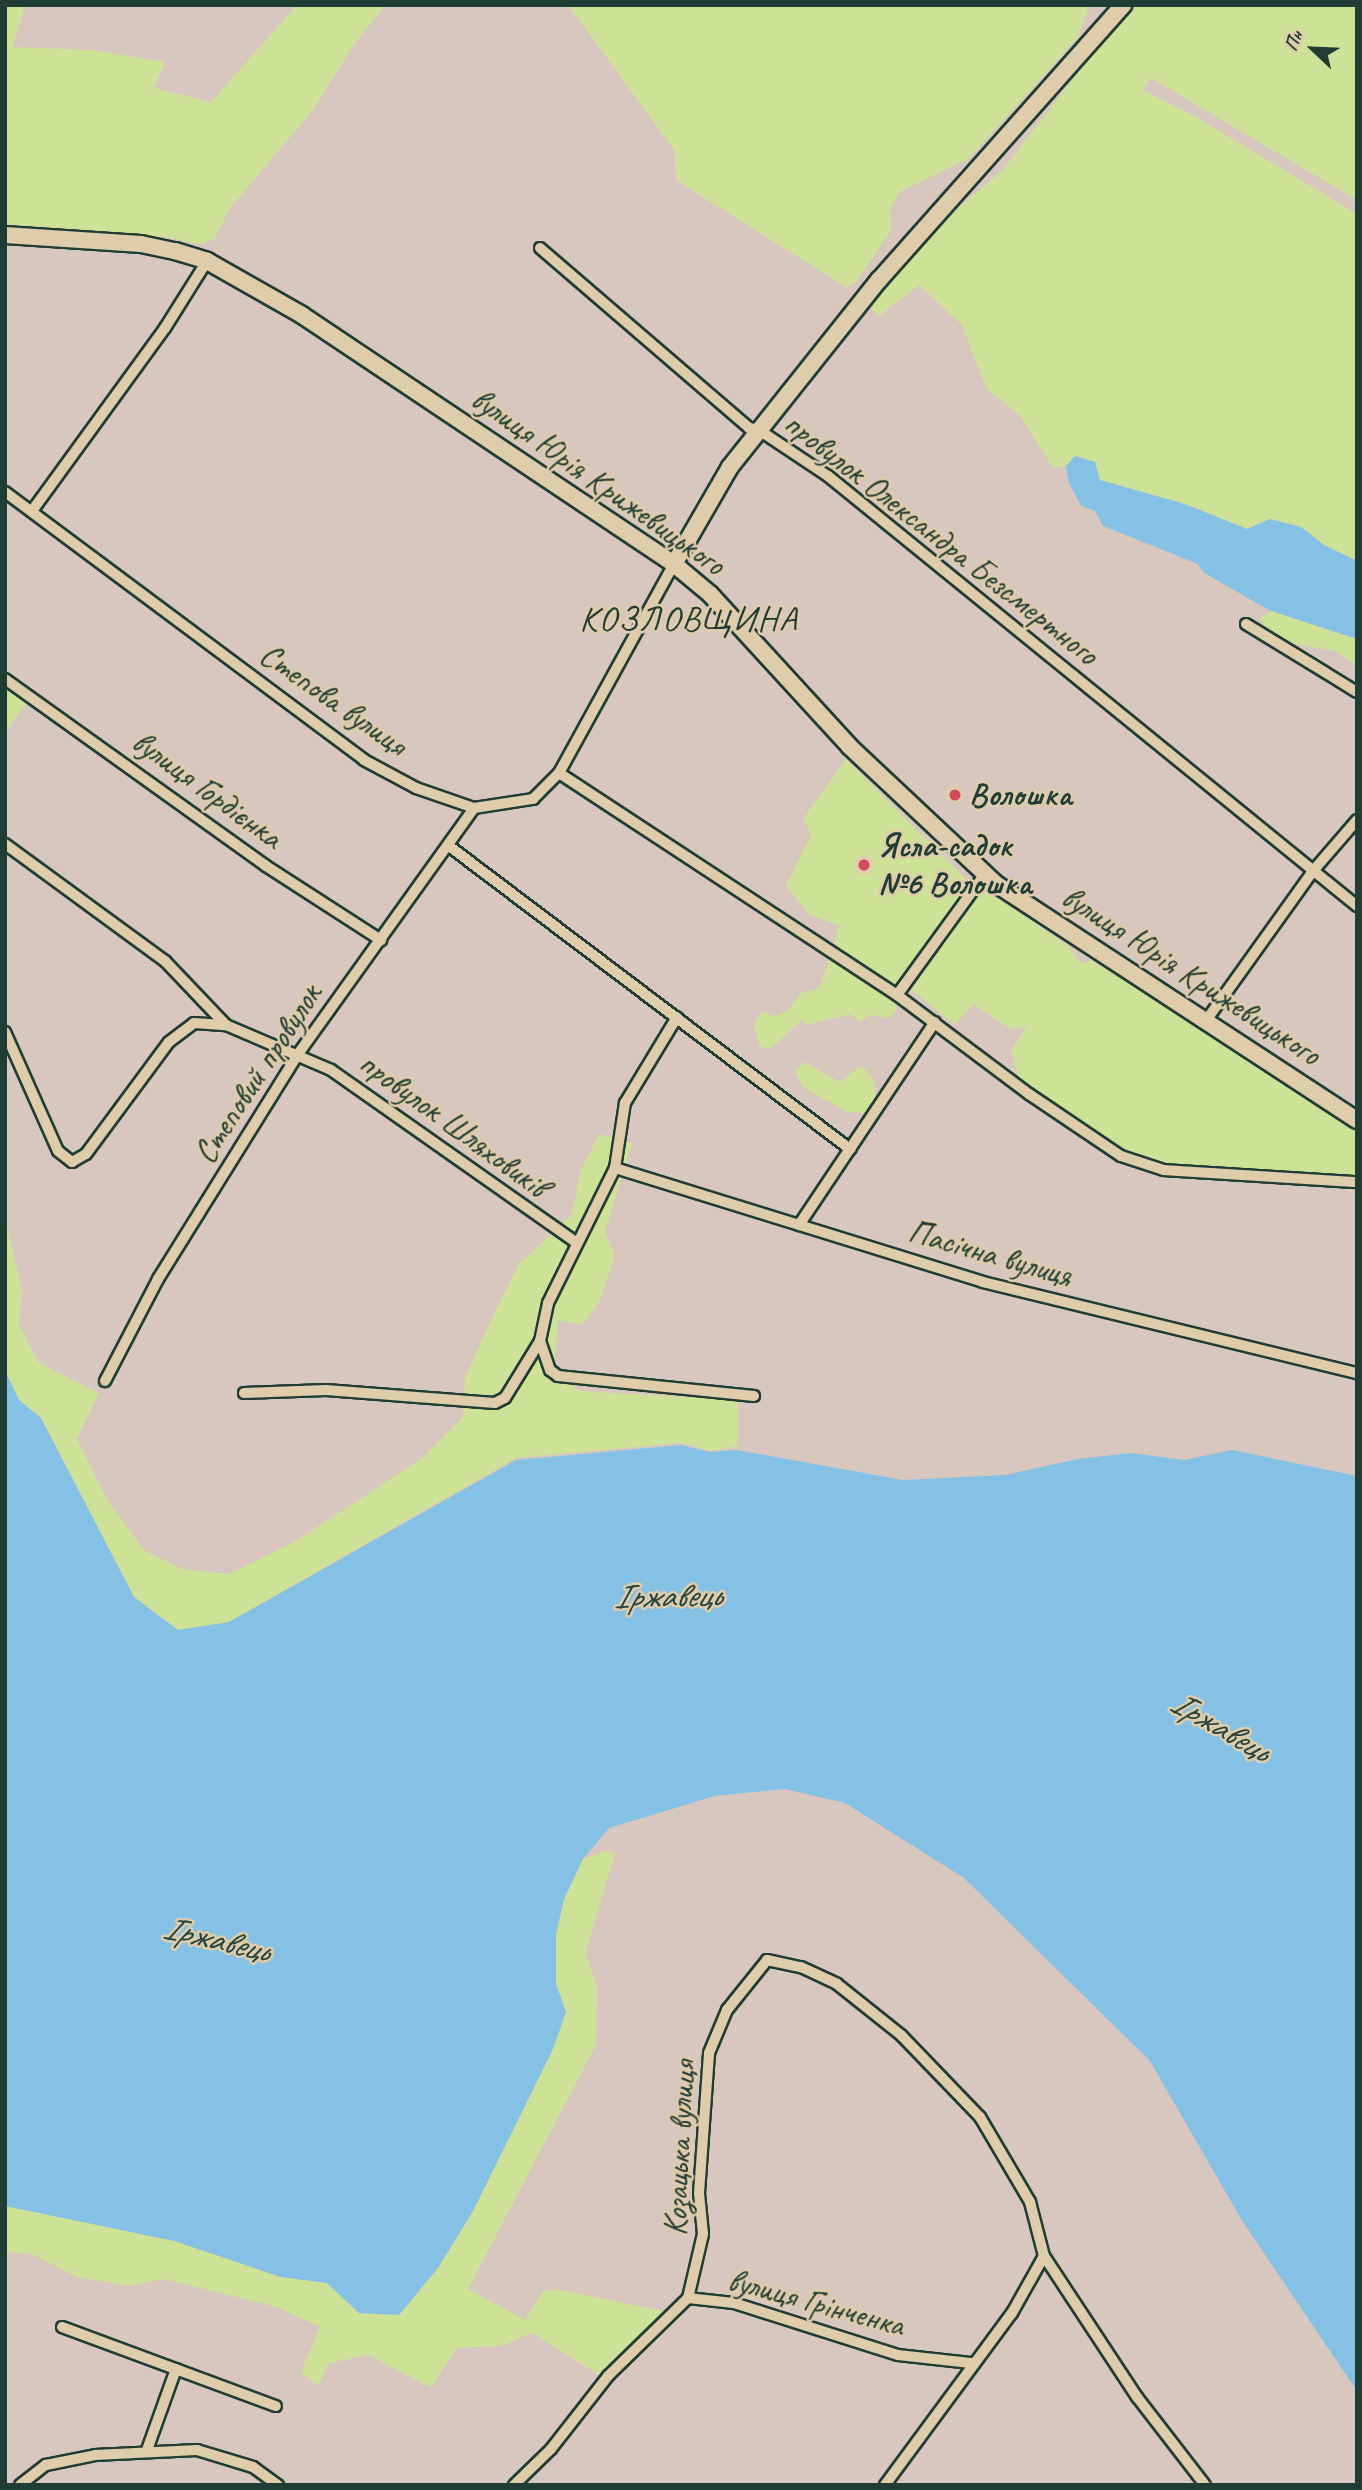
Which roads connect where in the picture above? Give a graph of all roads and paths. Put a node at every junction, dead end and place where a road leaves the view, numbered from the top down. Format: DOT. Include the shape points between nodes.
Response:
graph roads {
  1 [pos="1123,5"];
  2 [pos="5,235"];
  3 [pos="540,248"];
  4 [pos="207,261"];
  5 [pos="759,430"];
  6 [pos="5,492"];
  7 [pos="32,511"];
  8 [pos="674,564"];
  9 [pos="1246,624"];
  10 [pos="5,679"];
  11 [pos="1357,692"];
  12 [pos="559,773"];
  13 [pos="474,808"];
  14 [pos="1357,820"];
  15 [pos="5,844"];
  16 [pos="449,846"];
  17 [pos="1313,871"];
  18 [pos="985,874"];
  19 [pos="1357,906"];
  20 [pos="381,940"];
  21 [pos="897,995"];
  22 [pos="677,1017"];
  23 [pos="934,1022"];
  24 [pos="1205,1022"];
  25 [pos="226,1025"];
  26 [pos="5,1032"];
  27 [pos="298,1054"];
  28 [pos="1357,1120"];
  29 [pos="850,1149"];
  30 [pos="615,1168"];
  31 [pos="1357,1182"];
  32 [pos="799,1225"];
  33 [pos="576,1242"];
  34 [pos="540,1340"];
  35 [pos="1357,1373"];
  36 [pos="105,1381"];
  37 [pos="244,1393"];
  38 [pos="754,1396"];
  39 [pos="1044,2256"];
  40 [pos="688,2298"];
  41 [pos="62,2328"];
  42 [pos="971,2363"];
  43 [pos="176,2369"];
  44 [pos="276,2406"];
  45 [pos="147,2449"];
  46 [pos="20,2485"];
  47 [pos="278,2485"];
  48 [pos="514,2485"];
  49 [pos="885,2485"];
  50 [pos="1205,2485"];
  1 -- 5 [label="street" via="937,211"];
  2 -- 4 [label="street, вулиця Юрія Крижевицького" via="141,244"];
  3 -- 5 [label="street, провулок Олександра Безсмертного" via="677,369 749,428"];
  4 -- 7 [label="street" via="165,328"];
  4 -- 8 [label="street, вулиця Юрія Крижевицького" via="302,315"];
  5 -- 8 [label="street" via="730,467"];
  5 -- 17 [label="street, провулок Олександра Безсмертного" via="828,476"];
  6 -- 7 [label="street, Степова вулиця"];
  7 -- 13 [label="street, Степова вулиця" via="364,760 416,788"];
  8 -- 12 [label="street, Степова вулиця"];
  8 -- 18 [label="street, вулиця Юрія Крижевицького" via="710,594 850,747"];
  9 -- 11 [label="street"];
  10 -- 20 [label="street, вулиця Гордієнка" via="265,866"];
  12 -- 13 [label="street, Степова вулиця" via="533,799"];
  12 -- 21 [label="street"];
  13 -- 16 [label="street, Степовий провулок"];
  14 -- 17 [label="street"];
  15 -- 25 [label="street" via="165,961"];
  16 -- 20 [label="street, Степовий провулок"];
  16 -- 22 [label="street"];
  17 -- 19 [label="street, провулок Олександра Безсмертного"];
  17 -- 24 [label="street"];
  18 -- 21 [label="street"];
  18 -- 24 [label="street, вулиця Юрія Крижевицького"];
  20 -- 27 [label="street, Степовий провулок"];
  21 -- 23 [label="street"];
  22 -- 29 [label="street"];
  22 -- 30 [label="street" via="625,1103"];
  23 -- 29 [label="street"];
  23 -- 31 [label="street" via="1121,1156 1164,1170"];
  24 -- 28 [label="street, вулиця Юрія Крижевицького"];
  25 -- 26 [label="street" via="194,1023 169,1042 86,1154 72,1162 58,1151"];
  25 -- 27 [label="street, провулок Шляховиків"];
  27 -- 33 [label="street, провулок Шляховиків" via="331,1070"];
  27 -- 36 [label="street, Степовий провулок" via="158,1279"];
  29 -- 32 [label="street"];
  30 -- 32 [label="street, Пасічна вулиця"];
  30 -- 33 [label="street"];
  32 -- 35 [label="street, Пасічна вулиця" via="983,1282"];
  33 -- 34 [label="street" via="548,1303"];
  34 -- 37 [label="street" via="512,1390 495,1403 326,1390"];
  34 -- 38 [label="street" via="550,1370 558,1376"];
  39 -- 40 [label="street, Козацька вулиця" via="1030,2202 980,2117 901,2035 838,1984 801,1967 767,1960 727,2010 709,2053 699,2193 703,2234"];
  39 -- 42 [label="street" via="1012,2313"];
  39 -- 50 [label="street, Козацька вулиця" via="1137,2397"];
  40 -- 42 [label="street, вулиця Грінченка" via="734,2304 898,2355"];
  40 -- 48 [label="street" via="608,2376 551,2449"];
  41 -- 43 [label="street"];
  42 -- 49 [label="street"];
  43 -- 44 [label="street"];
  43 -- 45 [label="street"];
  45 -- 46 [label="street" via="46,2465"];
  45 -- 47 [label="street" via="197,2449 253,2466"];
}
